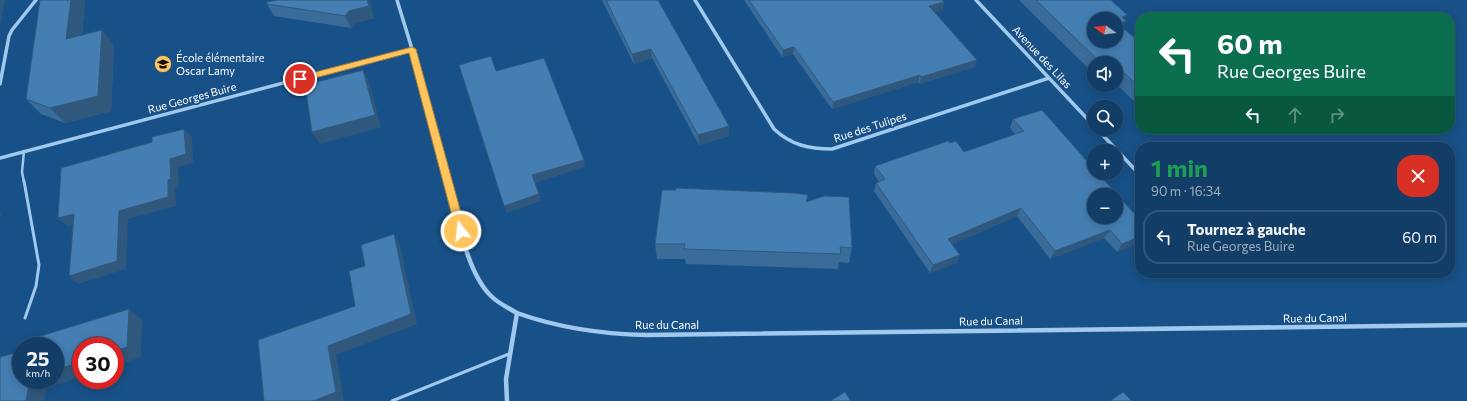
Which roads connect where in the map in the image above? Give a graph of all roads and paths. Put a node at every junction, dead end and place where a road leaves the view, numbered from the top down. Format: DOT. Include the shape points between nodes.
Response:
graph roads {
  1 [pos="36,0"];
  2 [pos="397,0"];
  3 [pos="695,0"];
  4 [pos="976,0"];
  5 [pos="412,49"];
  6 [pos="1049,78"];
  7 [pos="0,84"];
  8 [pos="1087,119"];
  9 [pos="1104,136"];
  10 [pos="24,151"];
  11 [pos="0,158"];
  12 [pos="1135,170"];
  13 [pos="517,313"];
  14 [pos="25,318"];
  15 [pos="1467,325"];
  16 [pos="509,354"];
  17 [pos="392,401"];
  18 [pos="507,401"];
  1 -- 7 [label="street" via="9,36"];
  2 -- 5 [label="street, Rue du Canal"];
  3 -- 6 [label="street, Rue des Tulipes" via="774,129 793,144 806,148 832,149"];
  4 -- 6 [label="street, Avenue des Lilas"];
  5 -- 10 [label="street, Rue Georges Buire"];
  5 -- 13 [label="street, Rue du Canal" via="465,246 481,286 492,297"];
  6 -- 8 [label="street, Avenue des Lilas"];
  9 -- 12 [label="street"];
  10 -- 11 [label="street, Rue Georges Buire"];
  10 -- 14 [label="lane" via="22,172 39,265 36,286"];
  13 -- 15 [label="street, Rue du Canal" via="551,325 576,330 646,335"];
  13 -- 16 [label="street"];
  16 -- 17 [label="lane"];
  16 -- 18 [label="street"];
}
